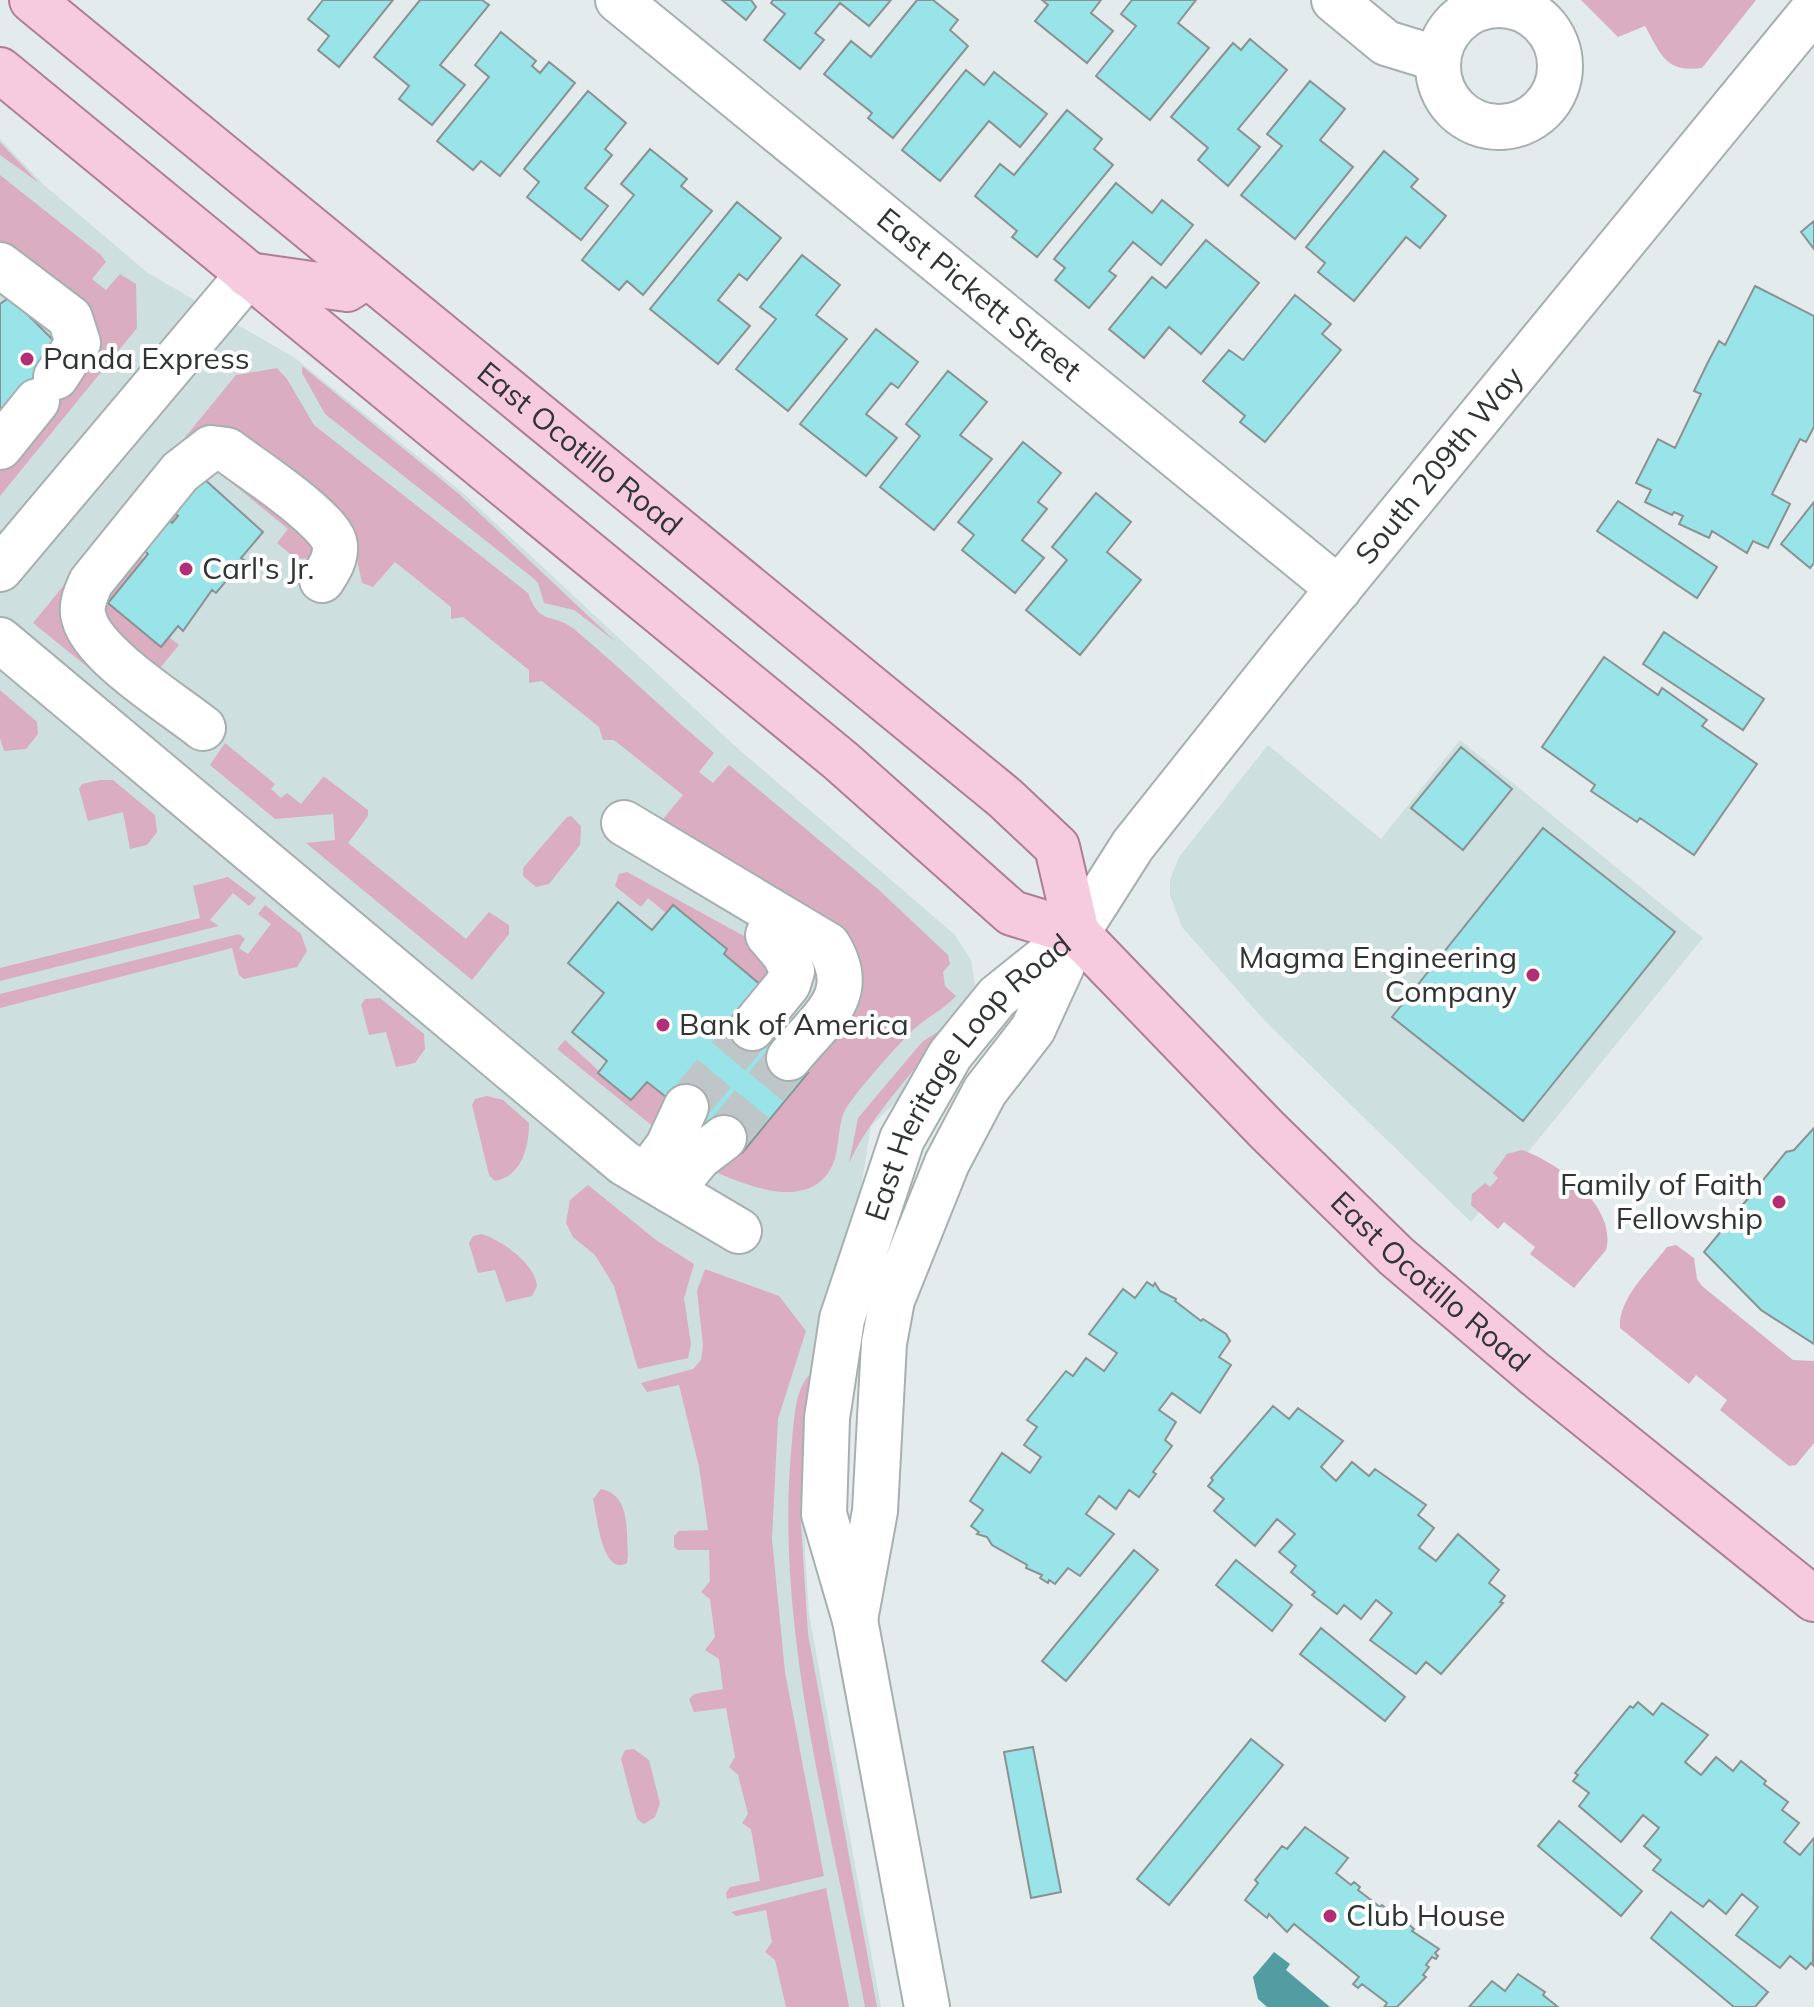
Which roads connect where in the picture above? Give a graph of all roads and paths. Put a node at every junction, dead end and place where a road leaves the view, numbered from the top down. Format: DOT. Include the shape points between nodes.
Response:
graph roads {
  1 [pos="32,0"];
  2 [pos="618,0"];
  3 [pos="1334,0"];
  4 [pos="1814,9"];
  5 [pos="1438,59"];
  6 [pos="0,70"];
  7 [pos="0,265"];
  8 [pos="248,275"];
  9 [pos="367,276"];
  10 [pos="0,447"];
  11 [pos="0,569"];
  12 [pos="322,580"];
  13 [pos="1339,589"];
  14 [pos="0,640"];
  15 [pos="203,728"];
  16 [pos="1077,933"];
  17 [pos="771,1043"];
  18 [pos="706,1123"];
  19 [pos="658,1183"];
  20 [pos="739,1231"];
  21 [pos="1814,1599"];
  22 [pos="927,2007"];
  1 -- 9 [label="main road, East Ocotillo Road"];
  2 -- 13 [label="street, East Pickett Street"];
  3 -- 5 [label="street" via="1386,43"];
  4 -- 13 [label="street, South 209th Way"];
  6 -- 8 [label="main road, East Ocotillo Road"];
  7 -- 10 [label="street" via="70,318 78,343"];
  8 -- 9 [label="main road" via="347,289"];
  8 -- 11 [label="street"];
  8 -- 16 [label="main road, East Ocotillo Road" via="841,761 1012,913"];
  9 -- 16 [label="main road, East Ocotillo Road" via="1005,798 1057,847"];
  12 -- 15 [label="street" via="334,562 335,542 324,525 227,450 211,448 180,472 91,582 83,617 97,642"];
  13 -- 16 [label="street, South 209th Way" via="1133,845"];
  14 -- 19 [label="street" via="624,1163"];
  16 -- 21 [label="main road, East Ocotillo Road" via="1396,1256"];
  16 -- 22 [label="street, East Heritage Loop Road" via="997,997 950,1055 902,1139 842,1319 827,1418 824,1514 855,1620"];
  17 -- 17 [label="street" via="840,995 840,967 828,945 614,834 814,966 817,978 811,995"];
  18 -- 19 [label="street" via="668,1146"];
  19 -- 20 [label="street"];
}
